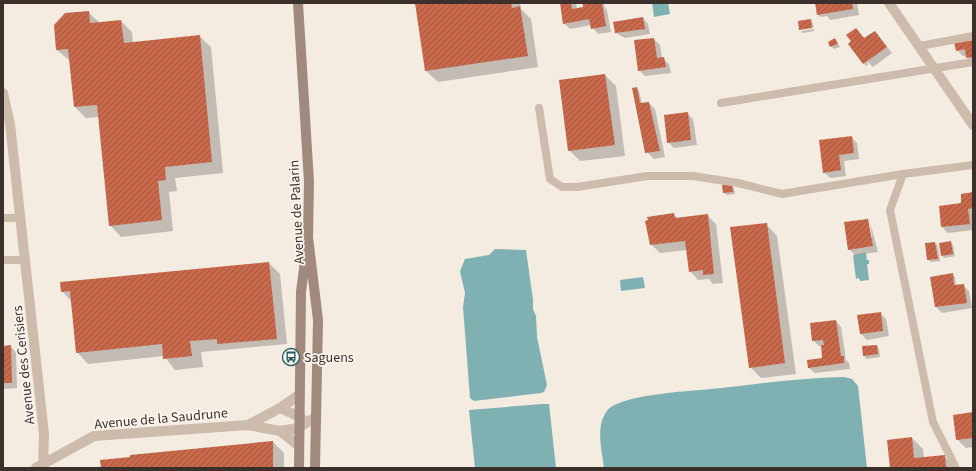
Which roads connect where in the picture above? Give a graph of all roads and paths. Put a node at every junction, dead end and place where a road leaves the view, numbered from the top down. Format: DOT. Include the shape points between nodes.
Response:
graph roads {
  1 [pos="298,3"];
  2 [pos="889,3"];
  3 [pos="973,36"];
  4 [pos="920,46"];
  5 [pos="973,62"];
  6 [pos="935,68"];
  7 [pos="3,93"];
  8 [pos="721,103"];
  9 [pos="539,108"];
  10 [pos="973,126"];
  11 [pos="973,165"];
  12 [pos="903,174"];
  13 [pos="3,218"];
  14 [pos="21,218"];
  15 [pos="308,237"];
  16 [pos="3,260"];
  17 [pos="25,260"];
  18 [pos="299,395"];
  19 [pos="280,408"];
  20 [pos="298,416"];
  21 [pos="316,417"];
  22 [pos="248,425"];
  23 [pos="303,425"];
  24 [pos="280,431"];
  25 [pos="316,432"];
  26 [pos="299,446"];
  27 [pos="40,467"];
  28 [pos="298,468"];
  29 [pos="315,468"];
  30 [pos="956,468"];
  1 -- 15 [label="main road, Avenue de Palarin" via="308,182"];
  2 -- 4 [label="street"];
  3 -- 4 [label="lane"];
  4 -- 6 [label="street"];
  5 -- 6 [label="lane"];
  6 -- 8 [label="lane"];
  6 -- 10 [label="street"];
  7 -- 14 [label="street, Avenue des Cerisiers" via="10,124"];
  9 -- 12 [label="lane" via="550,179 562,187 647,176 693,176 738,183 782,194"];
  11 -- 12 [label="lane"];
  12 -- 30 [label="lane" via="890,210 933,422"];
  13 -- 14 [label="lane"];
  14 -- 17 [label="street, Avenue des Cerisiers"];
  15 -- 18 [label="main road" via="301,292"];
  15 -- 21 [label="main road, Avenue de Palarin" via="318,320"];
  16 -- 17 [label="lane"];
  17 -- 27 [label="street, Avenue des Cerisiers" via="44,434"];
  18 -- 19 [label="street, Avenue de la Saudrune"];
  18 -- 20 [label="main road"];
  19 -- 20 [label="street"];
  19 -- 22 [label="street, Avenue de la Saudrune"];
  20 -- 23 [label="main road"];
  21 -- 23 [label="street, Avenue de la Saudrune"];
  21 -- 25 [label="main road, Avenue de Palarin"];
  22 -- 24 [label="street, Avenue de la Saudrune"];
  22 -- 27 [label="street, Avenue de la Saudrune" via="94,436"];
  23 -- 24 [label="street, Avenue de la Saudrune"];
  23 -- 25 [label="street"];
  23 -- 26 [label="main road"];
  24 -- 26 [label="street, Avenue de la Saudrune"];
  25 -- 29 [label="main road, Avenue de Palarin"];
  26 -- 28 [label="main road"];
}
